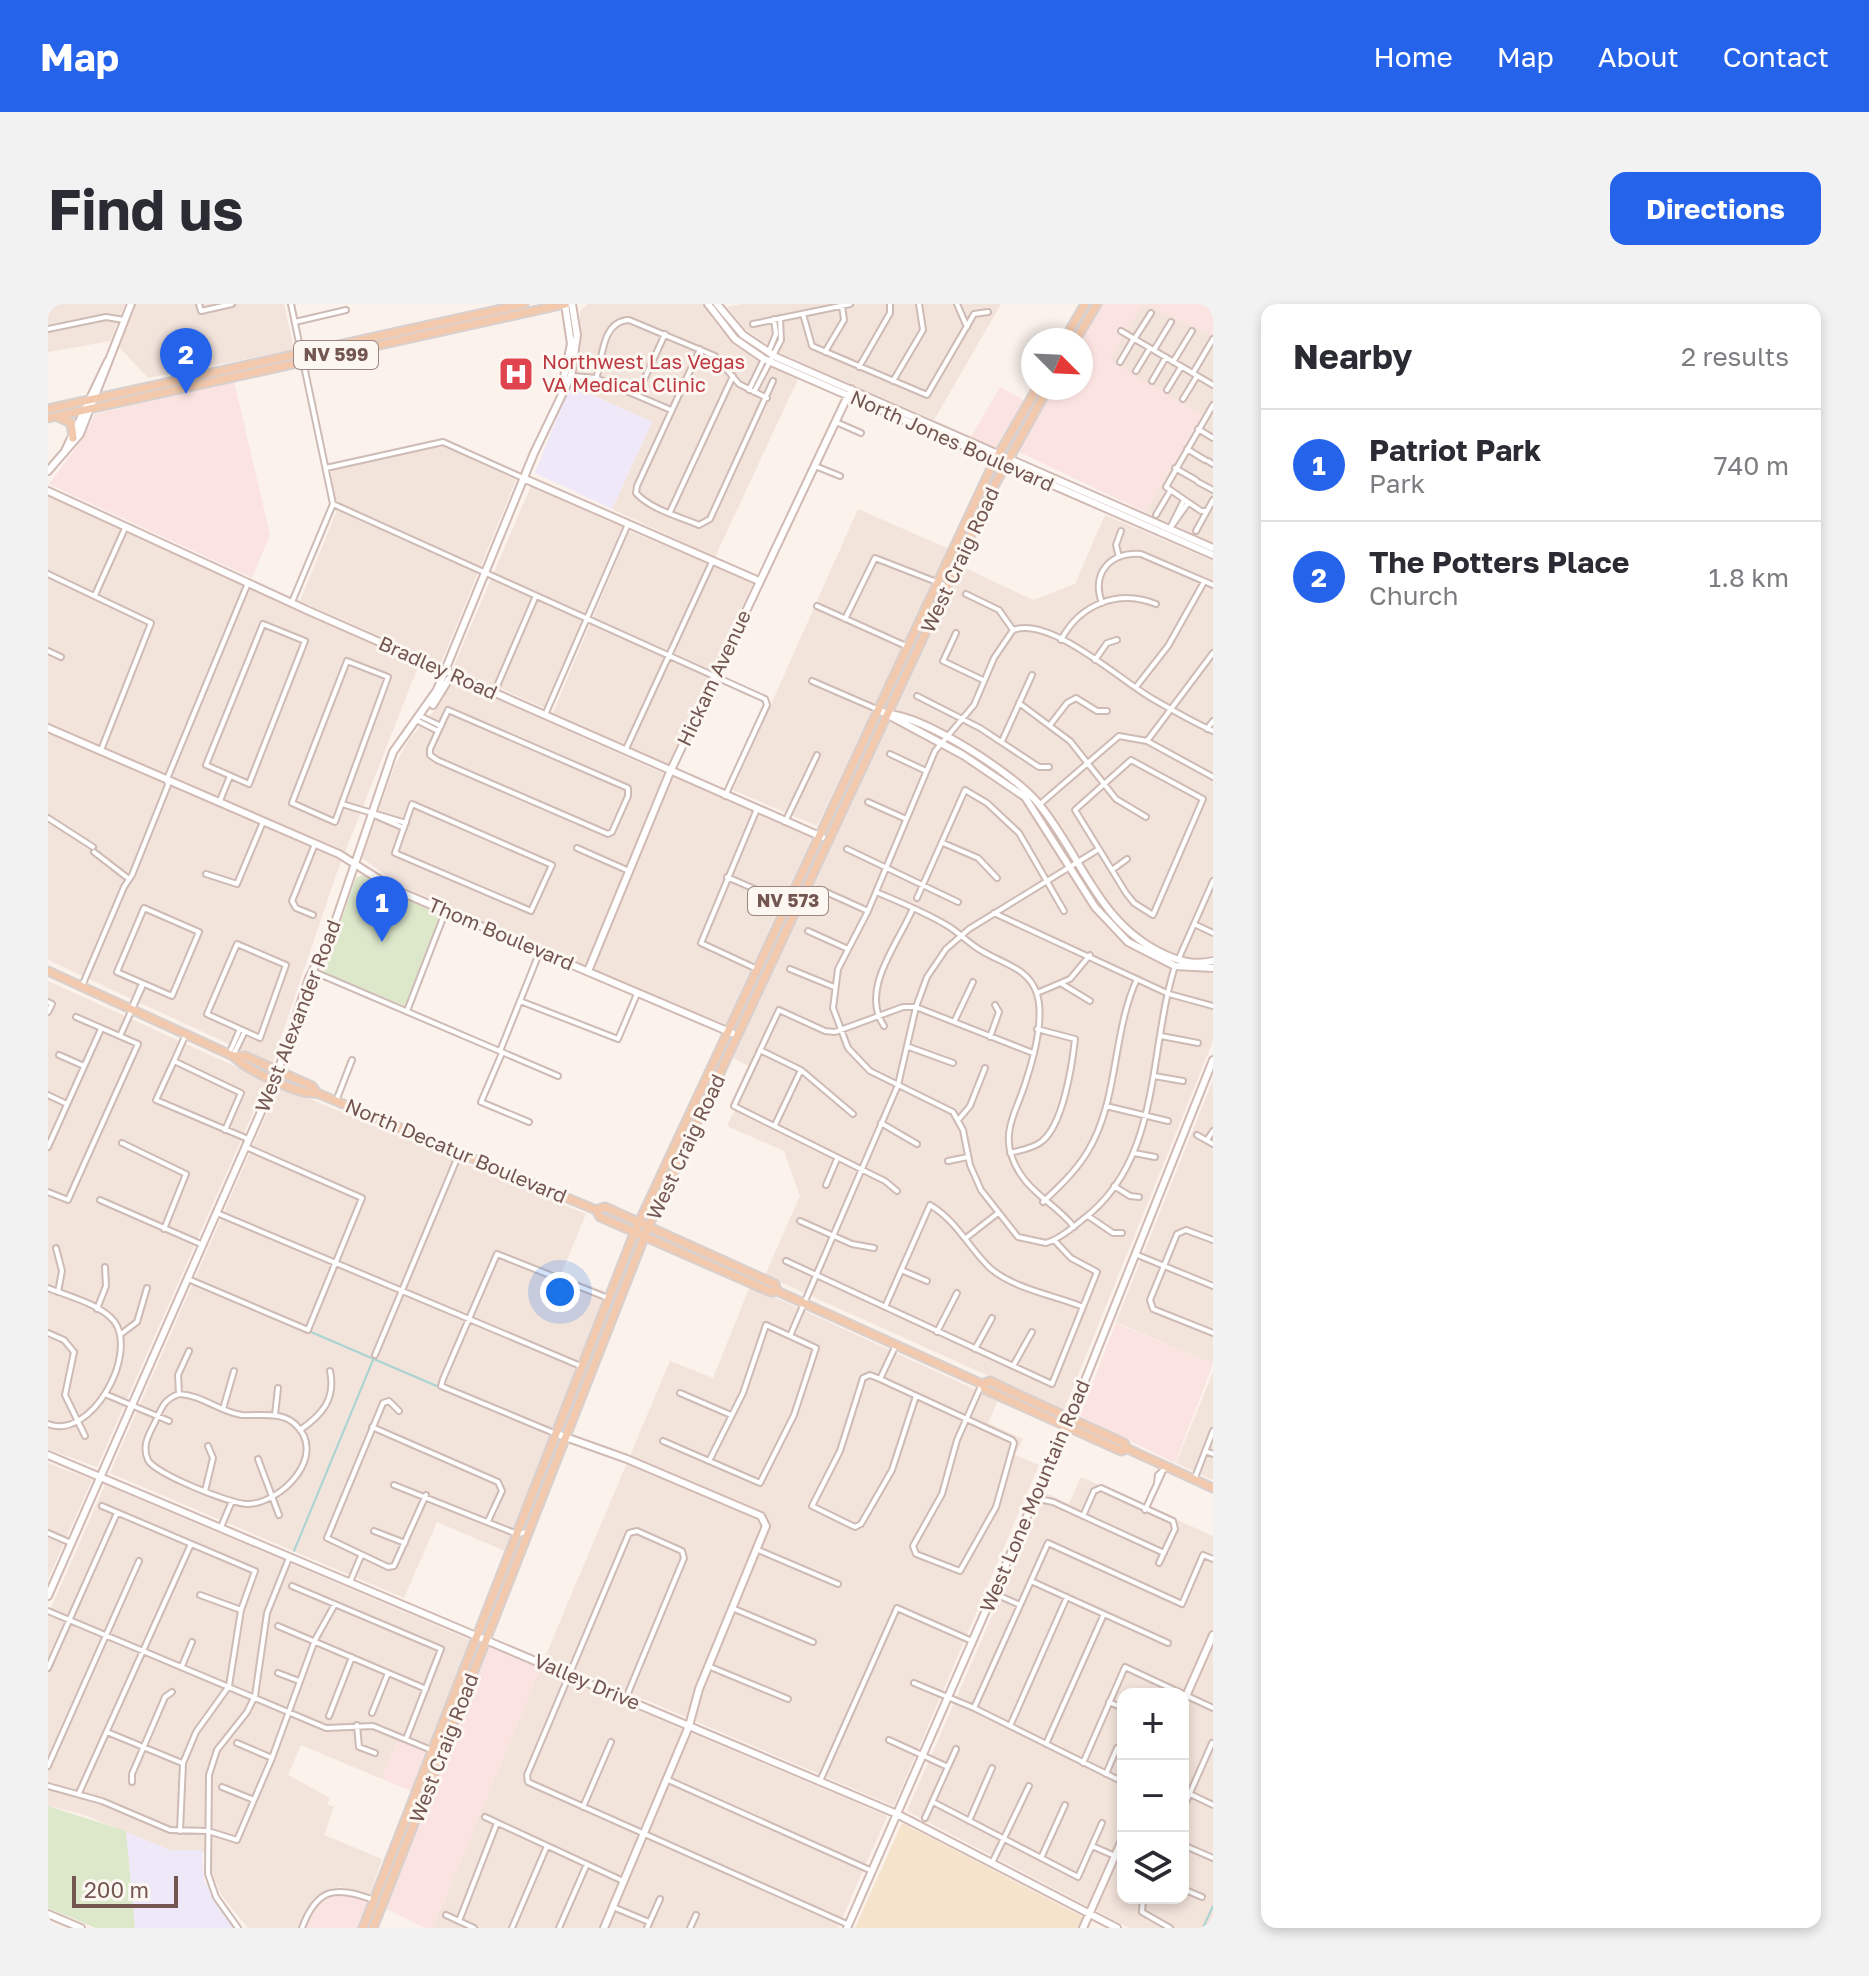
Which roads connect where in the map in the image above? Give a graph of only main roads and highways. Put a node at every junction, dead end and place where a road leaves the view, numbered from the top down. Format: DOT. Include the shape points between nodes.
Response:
graph roads {
  1 [pos="524,304"];
  2 [pos="565,304"];
  3 [pos="1097,304"];
  4 [pos="1084,307"];
  5 [pos="1074,328"];
  6 [pos="1078,328"];
  7 [pos="302,358"];
  8 [pos="222,370"];
  9 [pos="192,377"];
  10 [pos="203,384"];
  11 [pos="190,387"];
  12 [pos="1030,400"];
  13 [pos="1041,400"];
  14 [pos="90,404"];
  15 [pos="48,409"];
  16 [pos="52,418"];
  17 [pos="73,438"];
  18 [pos="951,555"];
  19 [pos="960,559"];
  20 [pos="48,971"];
  21 [pos="688,1116"];
  22 [pos="683,1128"];
  23 [pos="693,1134"];
  24 [pos="687,1147"];
  25 [pos="596,1210"];
  26 [pos="639,1221"];
  27 [pos="649,1225"];
  28 [pos="635,1231"];
  29 [pos="645,1235"];
  30 [pos="736,1276"];
  31 [pos="758,1276"];
  32 [pos="767,1280"];
  33 [pos="746,1281"];
  34 [pos="777,1291"];
  35 [pos="598,1326"];
  36 [pos="607,1330"];
  37 [pos="982,1384"];
  38 [pos="1128,1449"];
  39 [pos="1213,1488"];
  40 [pos="482,1638"];
  41 [pos="405,1835"];
  42 [pos="363,1928"];
  43 [pos="373,1928"];
  1 -- 7 [label="main road, NV 599"];
  2 -- 7 [label="main road, NV 599"];
  3 -- 6 [label="main road"];
  4 -- 5 [label="main road"];
  7 -- 8 [label="main road, NV 599"];
  7 -- 10 [label="main road, NV 599"];
  8 -- 9 [label="main road, NV 599"];
  8 -- 10 [label="main road"];
  9 -- 11 [label="main road"];
  9 -- 14 [label="main road, NV 599"];
  10 -- 11 [label="main road, NV 599"];
  11 -- 14 [label="main road, NV 599"];
  12 -- 18 [label="main road, West Craig Road / NV 573"];
  13 -- 19 [label="main road, West Craig Road / NV 573"];
  14 -- 15 [label="main road, NV 599"];
  14 -- 16 [label="main road, NV 599"];
  16 -- 17 [label="main road" via="71,423"];
  18 -- 19 [label="main road"];
  18 -- 21 [label="main road, West Craig Road / NV 573"];
  19 -- 23 [label="main road, West Craig Road / NV 573"];
  20 -- 25 [label="main road, North Decatur Boulevard" via="231,1055 241,1065 312,1086 317,1093"];
  21 -- 22 [label="main road, West Craig Road / NV 573"];
  21 -- 23 [label="main road"];
  22 -- 24 [label="main road"];
  22 -- 26 [label="main road, West Craig Road / NV 573"];
  23 -- 24 [label="main road, West Craig Road / NV 573"];
  24 -- 27 [label="main road, West Craig Road / NV 573"];
  25 -- 26 [label="main road, North Decatur Boulevard" via="605,1207"];
  25 -- 28 [label="main road, North Decatur Boulevard" via="600,1217"];
  26 -- 27 [label="main road, North Decatur Boulevard"];
  26 -- 28 [label="main road, West Craig Road / NV 573"];
  27 -- 29 [label="main road, West Craig Road / NV 573"];
  27 -- 31 [label="main road, North Decatur Boulevard"];
  28 -- 29 [label="main road, North Decatur Boulevard"];
  28 -- 35 [label="main road, West Craig Road"];
  29 -- 30 [label="main road, North Decatur Boulevard"];
  29 -- 36 [label="main road, West Craig Road"];
  30 -- 31 [label="main road"];
  30 -- 33 [label="main road, North Decatur Boulevard"];
  31 -- 32 [label="main road, North Decatur Boulevard"];
  32 -- 33 [label="main road"];
  32 -- 34 [label="main road, North Decatur Boulevard"];
  33 -- 34 [label="main road, North Decatur Boulevard"];
  34 -- 37 [label="main road, North Decatur Boulevard"];
  35 -- 36 [label="main road"];
  35 -- 40 [label="main road, West Craig Road"];
  36 -- 40 [label="main road, West Craig Road"];
  37 -- 38 [label="main road, North Decatur Boulevard" via="1066,1427 1121,1451"];
  37 -- 38 [label="main road, North Decatur Boulevard" via="990,1381"];
  38 -- 39 [label="main road, North Decatur Boulevard" via="1164,1470"];
  40 -- 41 [label="main road, West Craig Road"];
  41 -- 42 [label="main road, West Craig Road"];
  41 -- 43 [label="main road, West Craig Road"];
}
